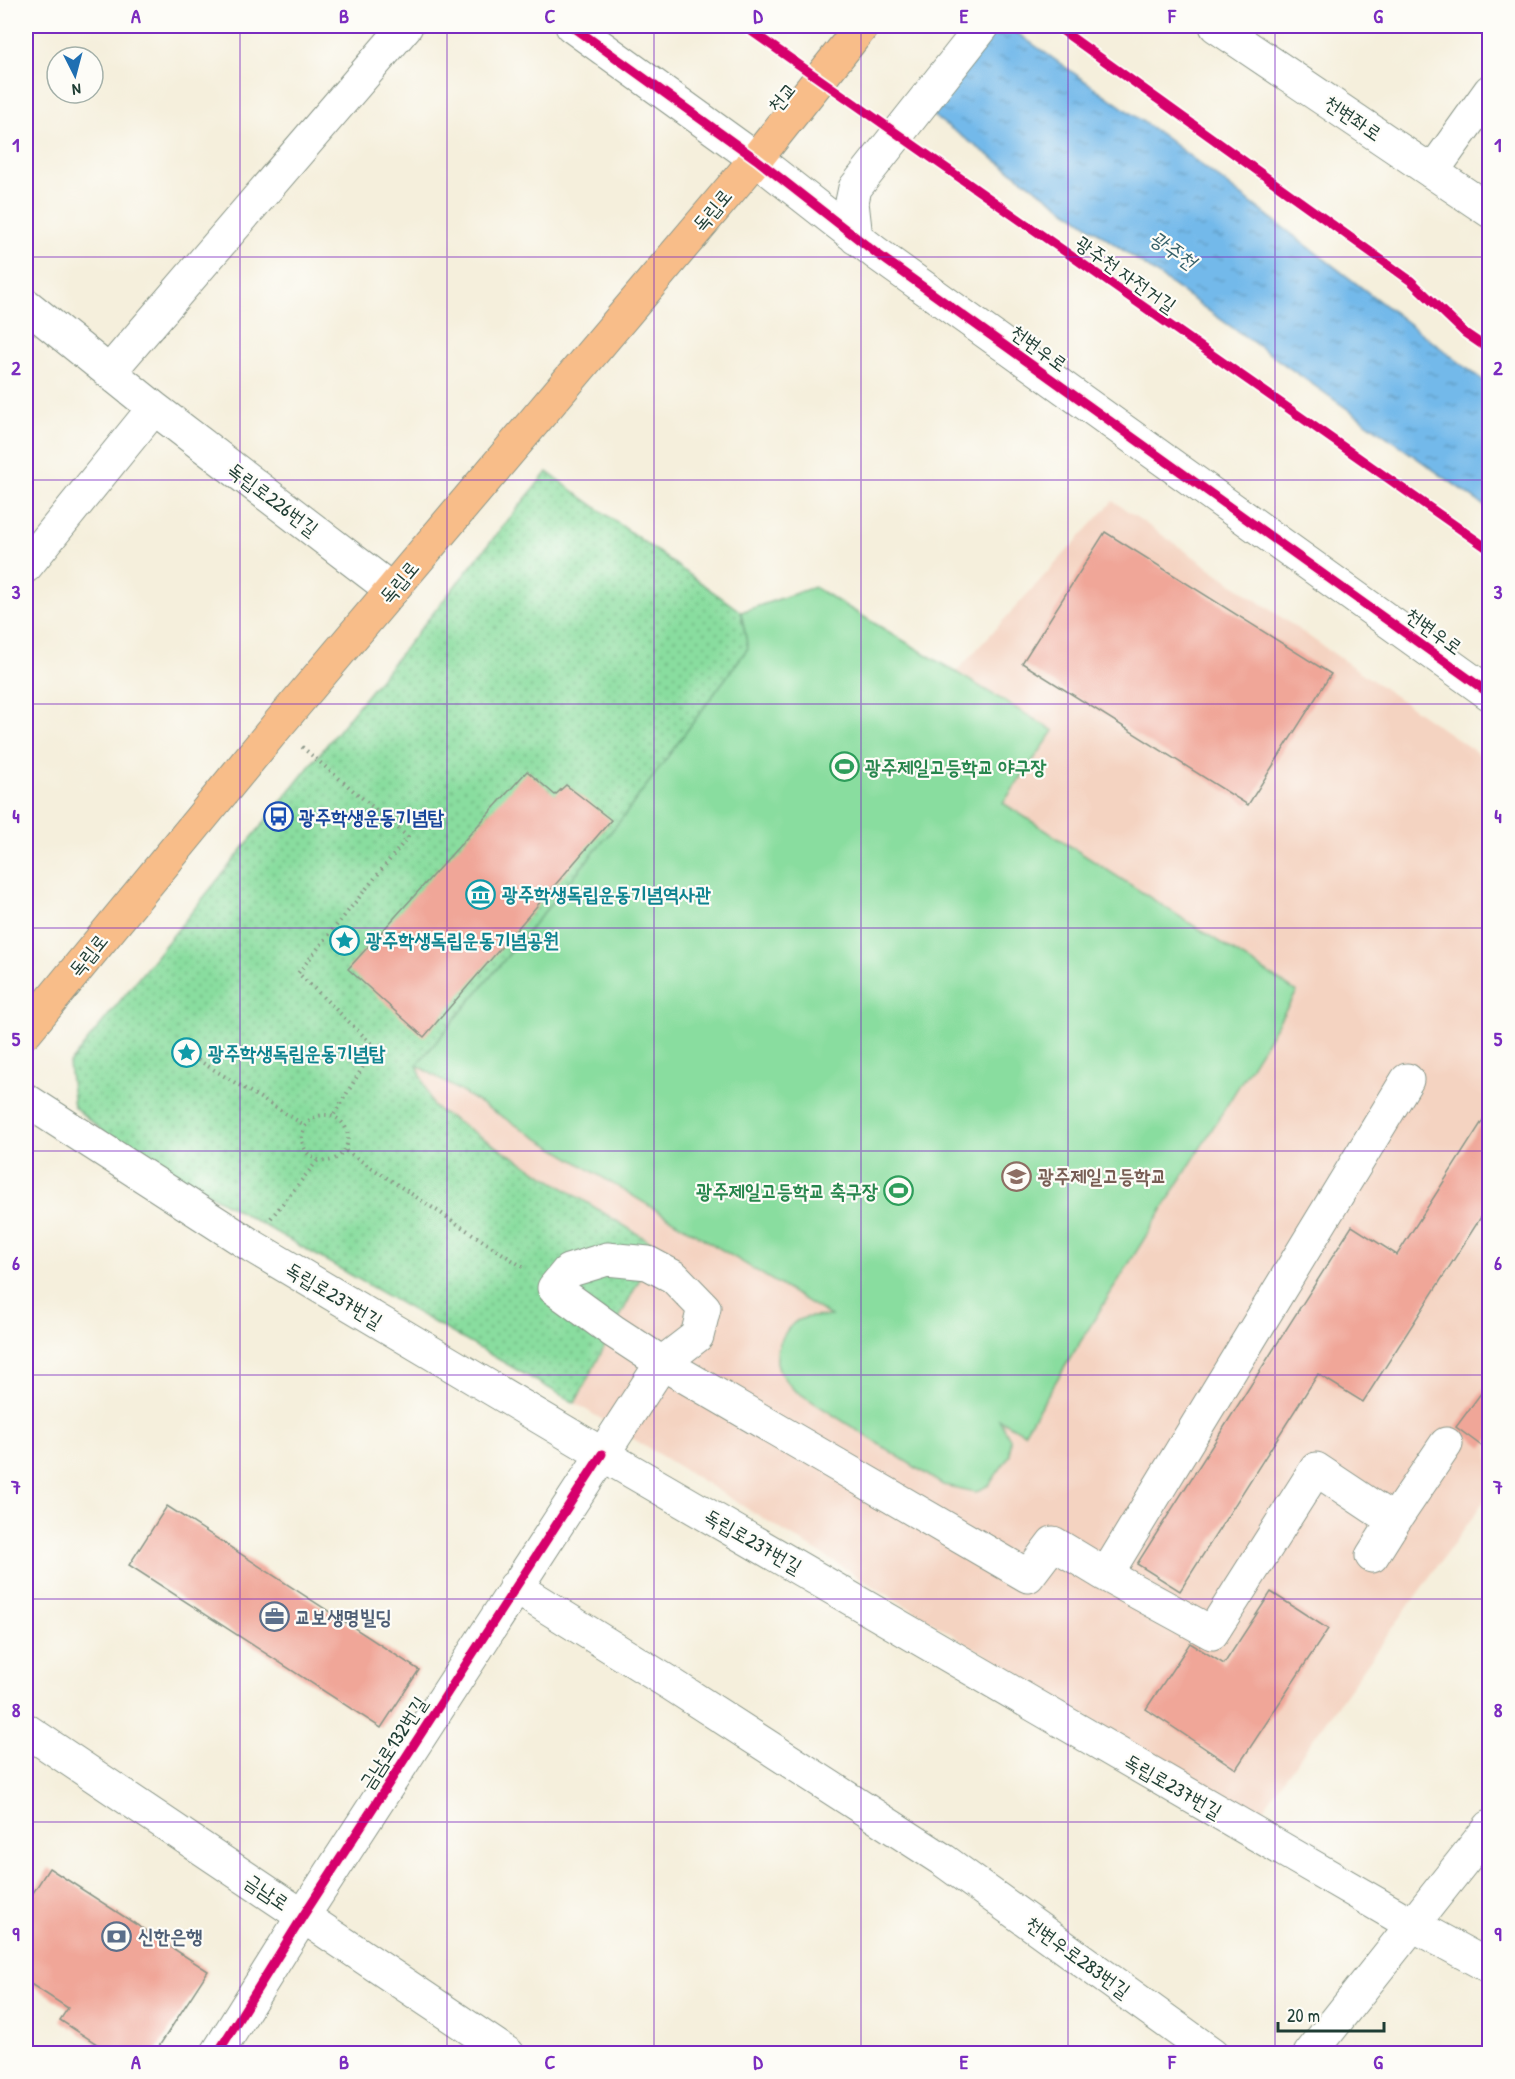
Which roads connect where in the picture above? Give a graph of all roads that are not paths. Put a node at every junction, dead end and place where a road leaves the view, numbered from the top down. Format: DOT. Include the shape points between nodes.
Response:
graph roads {
  1 [pos="406,26"];
  2 [pos="572,26"];
  3 [pos="862,26"];
  4 [pos="983,26"];
  5 [pos="1216,26"];
  6 [pos="1490,92"];
  7 [pos="765,146"];
  8 [pos="1432,172"];
  9 [pos="1490,211"];
  10 [pos="856,238"];
  11 [pos="26,305"];
  12 [pos="109,372"];
  13 [pos="154,408"];
  14 [pos="26,566"];
  15 [pos="392,590"];
  16 [pos="1490,694"];
  17 [pos="26,1031"];
  18 [pos="1407,1080"];
  19 [pos="26,1100"];
  20 [pos="662,1363"];
  21 [pos="1446,1444"];
  22 [pos="602,1454"];
  23 [pos="1394,1521"];
  24 [pos="1372,1556"];
  25 [pos="1106,1575"];
  26 [pos="515,1587"];
  27 [pos="26,1730"];
  28 [pos="1490,1827"];
  29 [pos="303,1916"];
  30 [pos="1413,1925"];
  31 [pos="1490,1967"];
  32 [pos="217,2054"];
  33 [pos="508,2054"];
  34 [pos="1212,2054"];
  35 [pos="1310,2054"];
  1 -- 12 [label="street"];
  2 -- 7 [label="street, 천변우로"];
  3 -- 7 [label="main road, 천교"];
  4 -- 10 [label="street" via="855,188 852,202"];
  5 -- 8 [label="street, 천변좌로"];
  6 -- 8 [label="street"];
  7 -- 10 [label="street, 천변우로"];
  7 -- 15 [label="main road, 독립로"];
  8 -- 9 [label="street, 천변좌로"];
  10 -- 16 [label="street, 천변우로"];
  11 -- 12 [label="street, 독립로226번길"];
  12 -- 13 [label="street, 독립로226번길"];
  13 -- 14 [label="street"];
  13 -- 15 [label="street, 독립로226번길"];
  15 -- 17 [label="main road, 독립로"];
  18 -- 25 [label="street"];
  19 -- 22 [label="street, 독립로237번길" via="252,1246"];
  20 -- 20 [label="street, 금남로132번길" via="554,1288 568,1271 607,1259 648,1263 674,1277 704,1308 697,1336"];
  20 -- 22 [label="street, 금남로132번길"];
  20 -- 25 [label="street" via="1028,1576 1053,1543"];
  21 -- 23 [label="street"];
  22 -- 26 [label="street, 금남로132번길"];
  22 -- 30 [label="street, 독립로237번길"];
  23 -- 24 [label="street"];
  23 -- 25 [label="street" via="1316,1469 1212,1633"];
  26 -- 29 [label="street, 금남로132번길"];
  26 -- 34 [label="street, 천변우로283번길" via="943,1860"];
  27 -- 29 [label="street, 금남로"];
  28 -- 30 [label="street"];
  29 -- 32 [label="street, 금남로132번길"];
  29 -- 33 [label="street, 금남로"];
  30 -- 31 [label="street, 독립로237번길"];
  30 -- 35 [label="street"];
}
